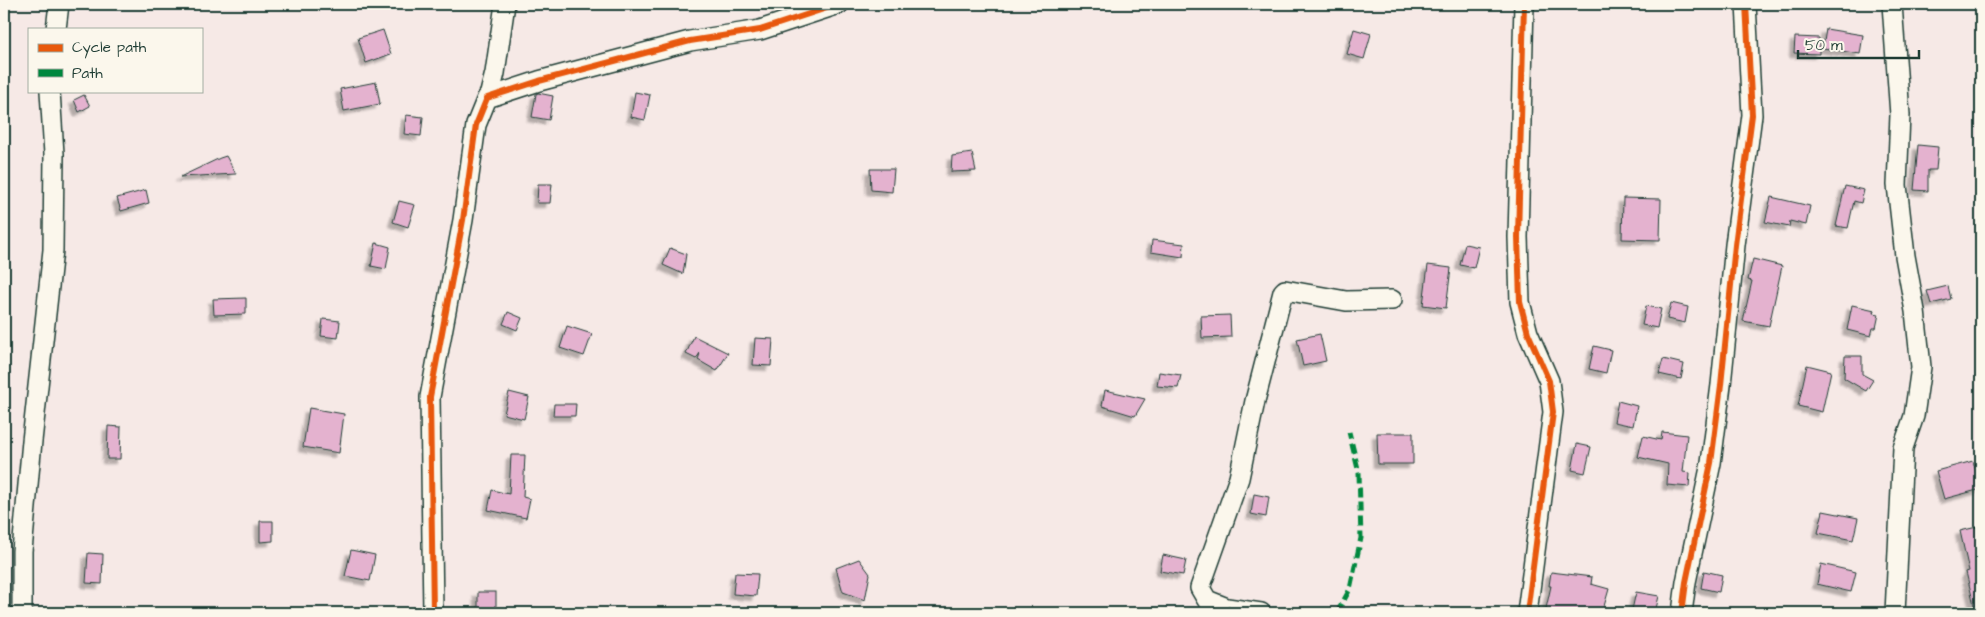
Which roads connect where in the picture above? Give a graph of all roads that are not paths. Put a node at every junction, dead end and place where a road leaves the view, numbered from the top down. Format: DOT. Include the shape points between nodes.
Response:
graph roads {
  1 [pos="506,4"];
  2 [pos="839,4"];
  3 [pos="1524,4"];
  4 [pos="1746,4"];
  5 [pos="1892,4"];
  6 [pos="50,92"];
  7 [pos="489,97"];
  8 [pos="1392,300"];
  9 [pos="22,613"];
  10 [pos="433,613"];
  11 [pos="1261,613"];
  12 [pos="1527,613"];
  13 [pos="1682,613"];
  14 [pos="1895,613"];
  1 -- 7 [label="street"];
  2 -- 7 [label="street" via="760,30 690,41"];
  3 -- 12 [label="street" via="1518,237 1520,302 1528,333 1549,380 1553,412"];
  4 -- 13 [label="street" via="1752,115 1712,454"];
  5 -- 14 [label="street" via="1900,115 1897,185 1921,367 1914,416 1903,448"];
  6 -- 9 [label="street" via="54,154 53,250 22,552"];
  7 -- 10 [label="street" via="476,125 463,220 430,397"];
  8 -- 11 [label="street" via="1346,301 1283,292 1239,478 1200,588 1207,600 1227,608"];
}
